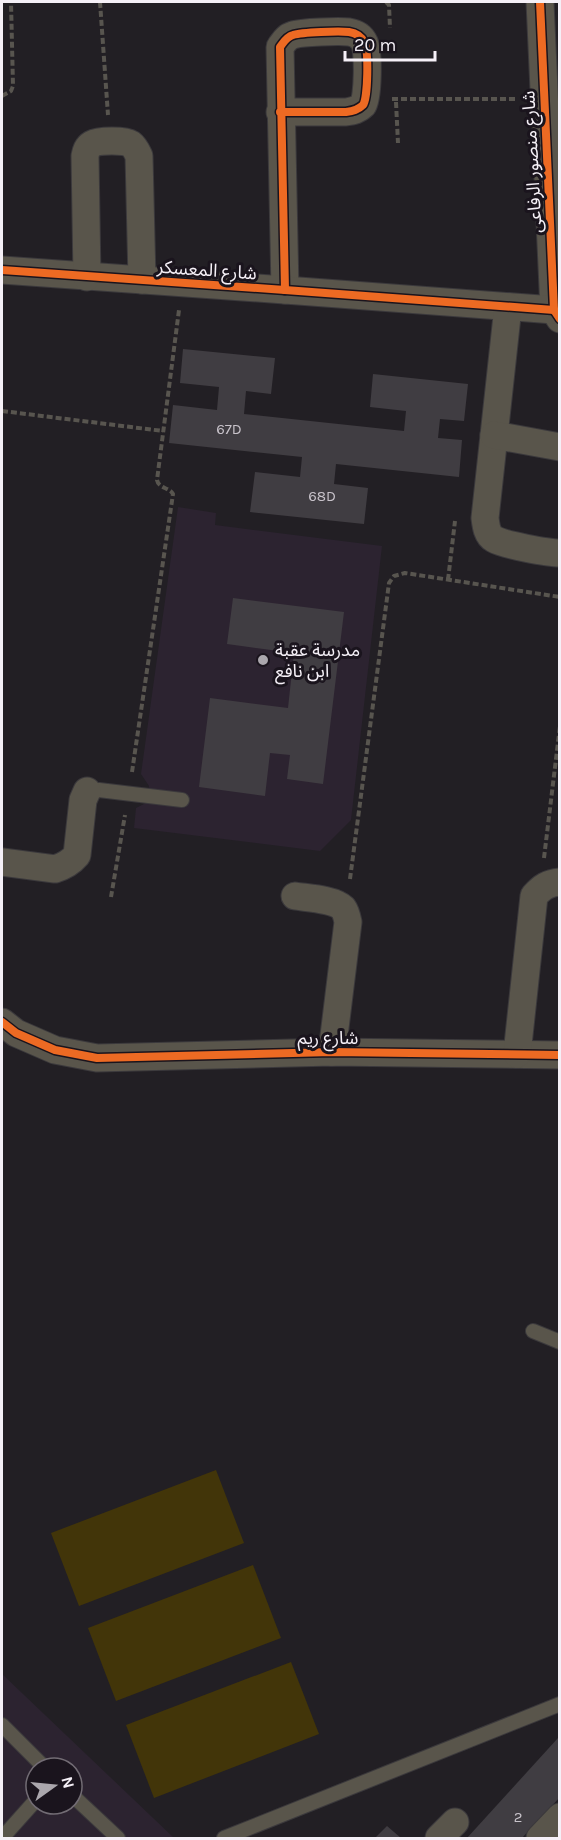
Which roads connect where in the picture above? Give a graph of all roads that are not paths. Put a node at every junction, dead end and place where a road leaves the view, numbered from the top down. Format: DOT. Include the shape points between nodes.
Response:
graph roads {
  1 [pos="540,2"];
  2 [pos="549,85"];
  3 [pos="280,112"];
  4 [pos="2,270"];
  5 [pos="87,277"];
  6 [pos="142,280"];
  7 [pos="285,290"];
  8 [pos="508,307"];
  9 [pos="557,315"];
  10 [pos="494,435"];
  11 [pos="560,447"];
  12 [pos="560,553"];
  13 [pos="87,791"];
  14 [pos="182,800"];
  15 [pos="2,862"];
  16 [pos="550,885"];
  17 [pos="295,896"];
  18 [pos="2,1022"];
  19 [pos="332,1052"];
  20 [pos="517,1054"];
  21 [pos="560,1055"];
  22 [pos="533,1331"];
  23 [pos="560,1342"];
  24 [pos="560,1704"];
  25 [pos="2,1725"];
  26 [pos="33,1756"];
  27 [pos="84,1806"];
  28 [pos="24,1814"];
  29 [pos="560,1817"];
  30 [pos="2,1839"];
  31 [pos="118,1839"];
  32 [pos="224,1839"];
  33 [pos="540,1839"];
  1 -- 2 [label="street, شارع منصور الرفاعى"];
  2 -- 9 [label="street, شارع منصور الرفاعى"];
  3 -- 3 [label="street" via="280,47 286,39 295,34 346,32 357,34 365,42 366,99 362,106 355,111"];
  3 -- 7 [label="street"];
  4 -- 5 [label="street, شارع المعسكر"];
  5 -- 6 [label="street, شارع المعسكر"];
  5 -- 6 [label="street" via="85,156 90,144 126,141 139,156"];
  6 -- 7 [label="street, شارع المعسكر"];
  7 -- 8 [label="street, شارع المعسكر"];
  8 -- 9 [label="street, شارع المعسكر"];
  8 -- 10 [label="street"];
  10 -- 11 [label="street"];
  10 -- 12 [label="street" via="486,529 492,539"];
  13 -- 14 [label="lane"];
  13 -- 15 [label="street" via="77,855 71,861 55,869"];
  16 -- 20 [label="street" via="534,896"];
  17 -- 19 [label="street" via="335,903 346,913"];
  18 -- 19 [label="street, شارع ريم" via="16,1033 55,1050 97,1058"];
  19 -- 20 [label="street, شارع ريم"];
  20 -- 21 [label="street, شارع ريم"];
  22 -- 23 [label="lane"];
  24 -- 32 [label="lane"];
  25 -- 26 [label="lane"];
  27 -- 31 [label="lane"];
  28 -- 30 [label="lane"];
  29 -- 33 [label="street"];
}
